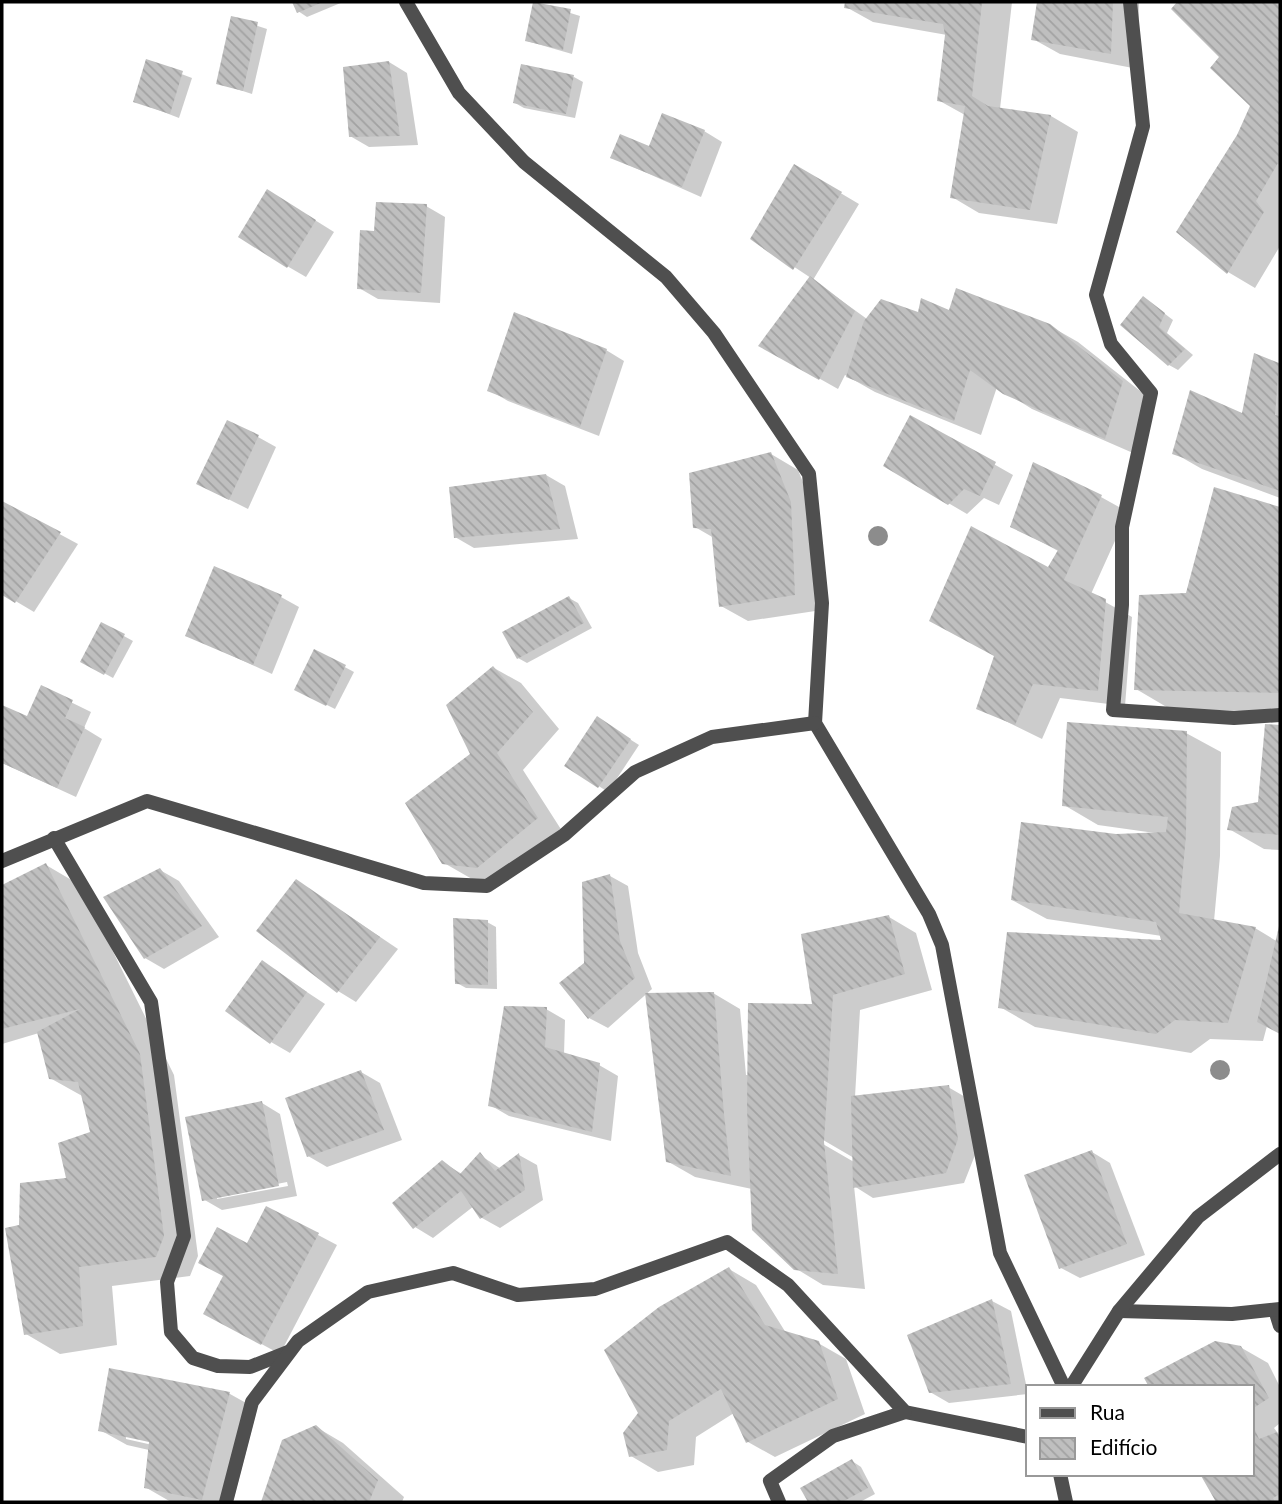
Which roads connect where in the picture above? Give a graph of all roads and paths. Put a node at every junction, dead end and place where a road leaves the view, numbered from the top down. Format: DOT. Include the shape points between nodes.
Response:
graph roads {
  1 [pos="406,2"];
  2 [pos="1130,2"];
  3 [pos="1280,715"];
  4 [pos="816,723"];
  5 [pos="54,838"];
  6 [pos="2,861"];
  7 [pos="1280,1154"];
  8 [pos="1277,1310"];
  9 [pos="1119,1311"];
  10 [pos="1280,1326"];
  11 [pos="289,1352"];
  12 [pos="1063,1385"];
  13 [pos="1073,1385"];
  14 [pos="905,1412"];
  15 [pos="1026,1437"];
  16 [pos="1060,1476"];
  17 [pos="226,1502"];
  18 [pos="779,1502"];
  19 [pos="1066,1502"];
  1 -- 4 [label="street" via="459,93 524,162 666,277 715,333 809,474 822,603"];
  2 -- 3 [label="street" via="1143,126 1096,296 1111,344 1151,393 1122,527 1122,605 1113,710 1234,718"];
  4 -- 5 [label="street" via="712,737 635,772 564,835 487,886 424,883 148,801"];
  4 -- 12 [label="street" via="929,915 942,945 1000,1253"];
  5 -- 6 [label="street"];
  5 -- 11 [label="street" via="151,1002 184,1236 167,1282 171,1332 192,1358 218,1366 250,1367"];
  7 -- 9 [label="street" via="1198,1217"];
  8 -- 9 [label="street" via="1232,1314"];
  8 -- 10 [label="street"];
  9 -- 13 [label="street"];
  11 -- 14 [label="street" via="298,1340 368,1292 453,1273 518,1295 595,1289 727,1242 788,1285"];
  11 -- 17 [label="street" via="251,1402"];
  14 -- 15 [label="street"];
  14 -- 18 [label="street" via="832,1436 770,1481"];
  16 -- 19 [label="street"];
}
